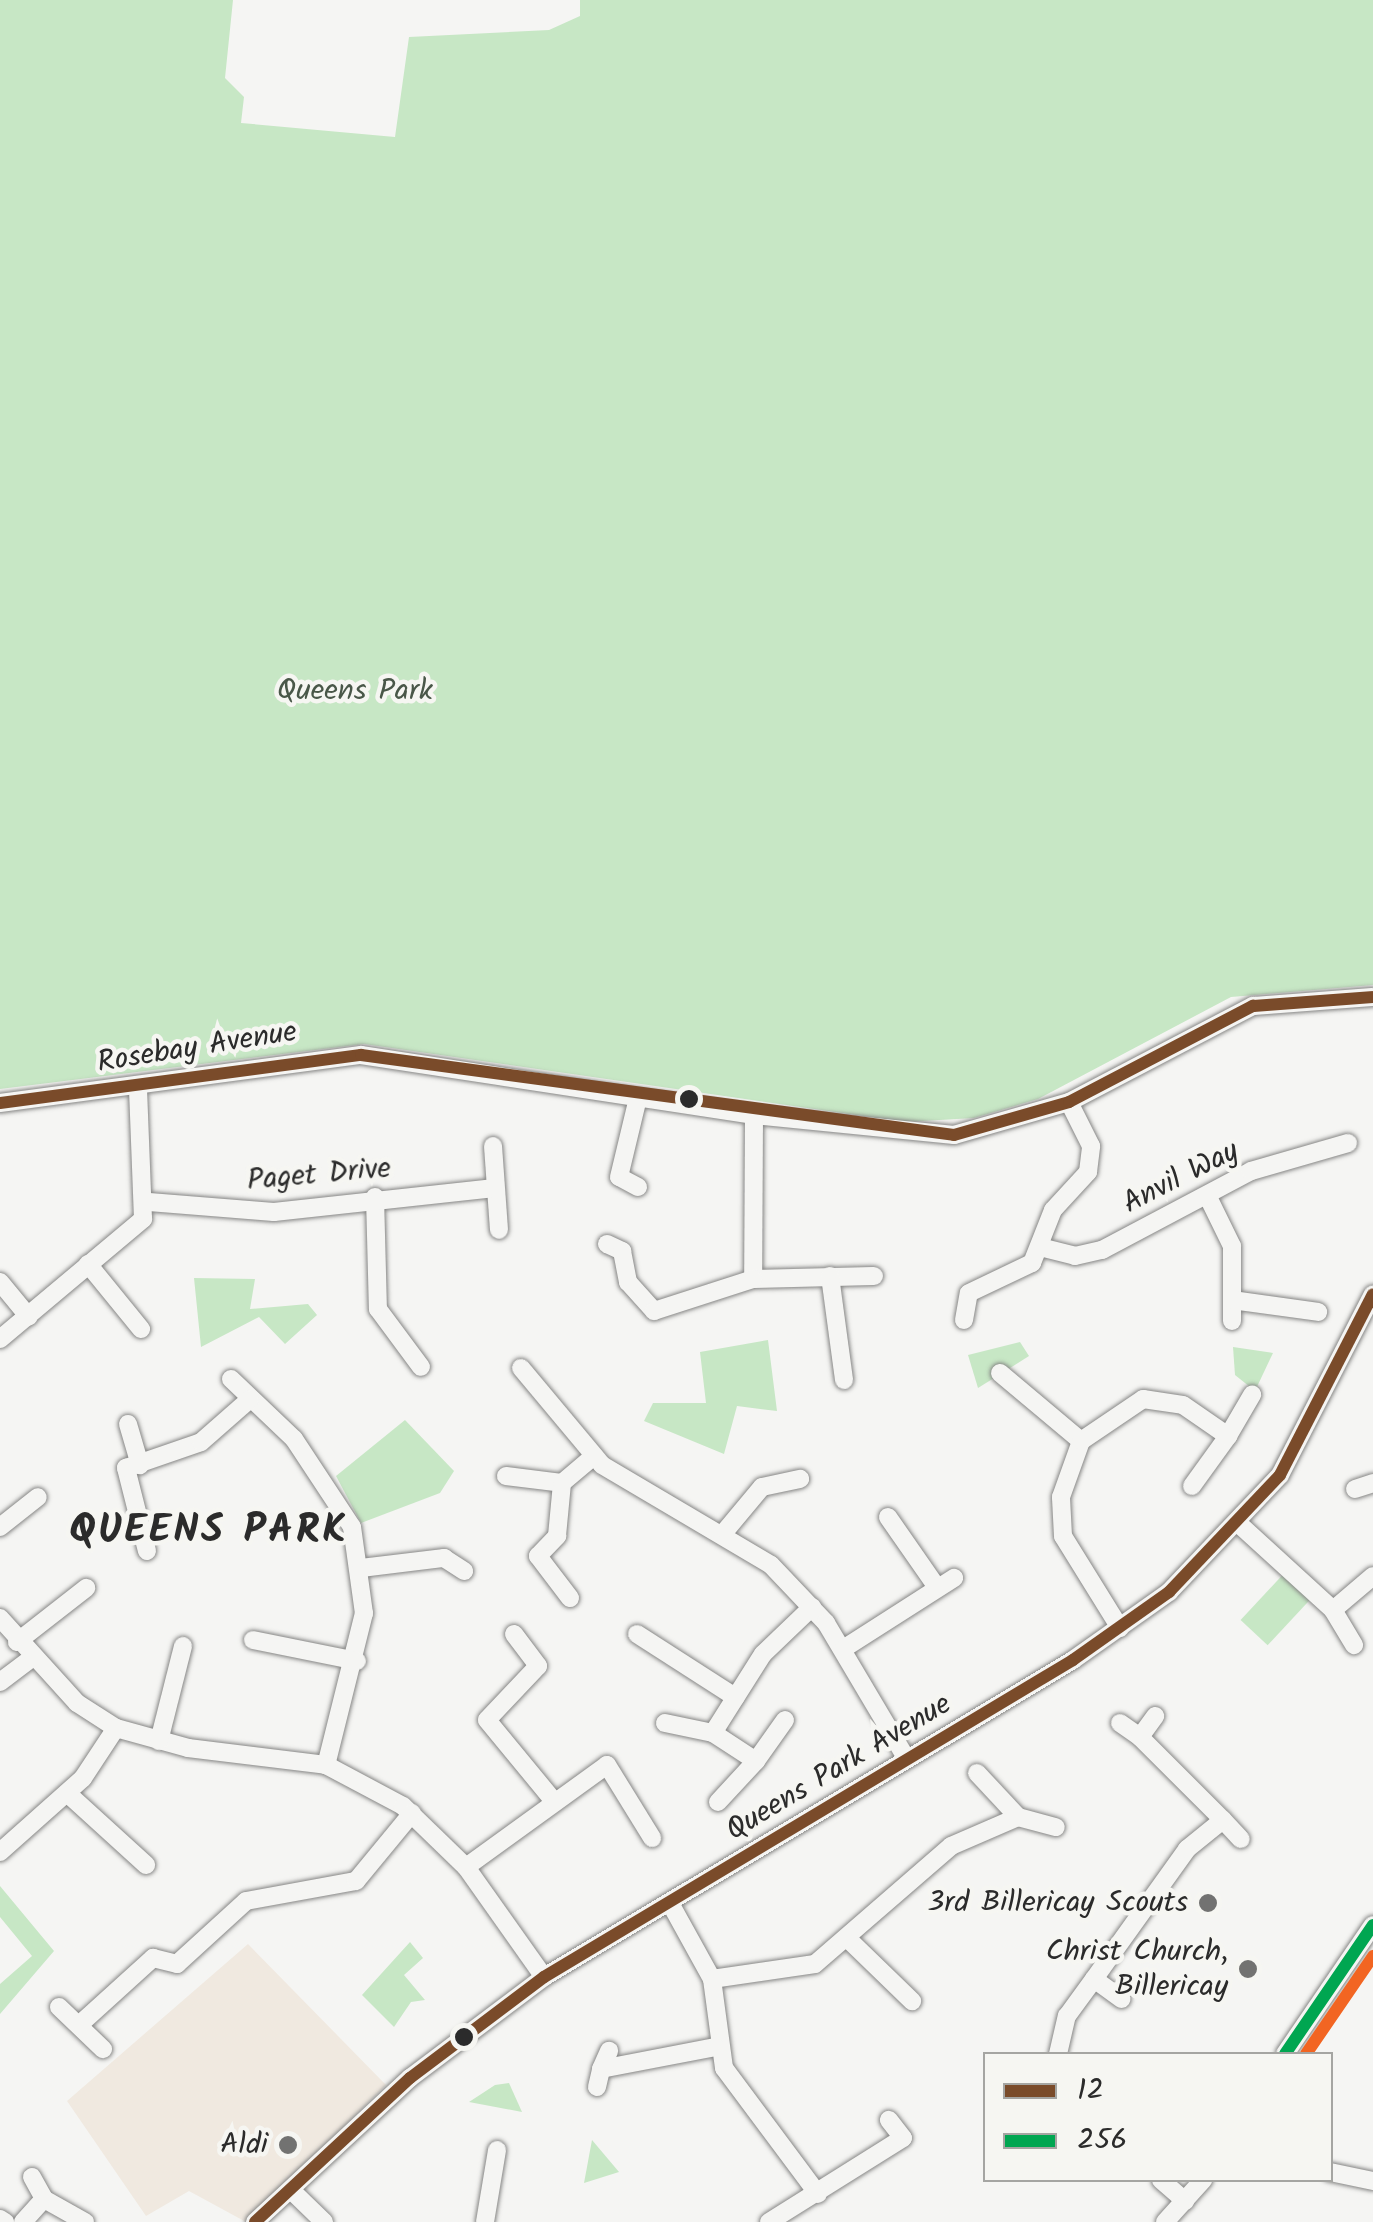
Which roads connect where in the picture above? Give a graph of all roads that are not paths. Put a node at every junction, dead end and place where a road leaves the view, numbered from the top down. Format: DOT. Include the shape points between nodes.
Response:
graph roads {
  1 [pos="1373,997"];
  2 [pos="138,1087"];
  3 [pos="638,1098"];
  4 [pos="1069,1102"];
  5 [pos="0,1103"];
  6 [pos="754,1115"];
  7 [pos="1348,1143"];
  8 [pos="493,1146"];
  9 [pos="638,1187"];
  10 [pos="495,1188"];
  11 [pos="1207,1195"];
  12 [pos="375,1197"];
  13 [pos="148,1202"];
  14 [pos="499,1230"];
  15 [pos="607,1244"];
  16 [pos="1040,1247"];
  17 [pos="88,1264"];
  18 [pos="830,1276"];
  19 [pos="874,1276"];
  20 [pos="753,1279"];
  21 [pos="0,1282"];
  22 [pos="1373,1294"];
  23 [pos="1232,1300"];
  24 [pos="1318,1312"];
  25 [pos="29,1317"];
  26 [pos="964,1320"];
  27 [pos="1232,1322"];
  28 [pos="141,1329"];
  29 [pos="0,1339"];
  30 [pos="421,1367"];
  31 [pos="521,1368"];
  32 [pos="1000,1373"];
  33 [pos="231,1379"];
  34 [pos="844,1380"];
  35 [pos="1252,1395"];
  36 [pos="250,1400"];
  37 [pos="128,1424"];
  38 [pos="1228,1436"];
  39 [pos="1081,1441"];
  40 [pos="594,1456"];
  41 [pos="140,1465"];
  42 [pos="506,1476"];
  43 [pos="800,1480"];
  44 [pos="562,1483"];
  45 [pos="1192,1486"];
  46 [pos="38,1497"];
  47 [pos="888,1516"];
  48 [pos="5,1517"];
  49 [pos="1240,1525"];
  50 [pos="726,1530"];
  51 [pos="146,1551"];
  52 [pos="361,1568"];
  53 [pos="464,1571"];
  54 [pos="1373,1576"];
  55 [pos="954,1578"];
  56 [pos="936,1586"];
  57 [pos="86,1588"];
  58 [pos="570,1598"];
  59 [pos="812,1607"];
  60 [pos="1332,1610"];
  61 [pos="0,1618"];
  62 [pos="1120,1628"];
  63 [pos="514,1634"];
  64 [pos="637,1634"];
  65 [pos="253,1640"];
  66 [pos="18,1642"];
  67 [pos="1354,1644"];
  68 [pos="183,1646"];
  69 [pos="843,1649"];
  70 [pos="32,1658"];
  71 [pos="357,1661"];
  72 [pos="0,1682"];
  73 [pos="735,1697"];
  74 [pos="1156,1716"];
  75 [pos="785,1720"];
  76 [pos="665,1723"];
  77 [pos="1120,1723"];
  78 [pos="116,1728"];
  79 [pos="714,1733"];
  80 [pos="1140,1737"];
  81 [pos="159,1741"];
  82 [pos="906,1758"];
  83 [pos="756,1761"];
  84 [pos="326,1765"];
  85 [pos="977,1773"];
  86 [pos="67,1793"];
  87 [pos="554,1800"];
  88 [pos="718,1802"];
  89 [pos="412,1813"];
  90 [pos="1018,1818"];
  91 [pos="1222,1820"];
  92 [pos="1056,1828"];
  93 [pos="652,1838"];
  94 [pos="1241,1840"];
  95 [pos="0,1852"];
  96 [pos="146,1865"];
  97 [pos="466,1868"];
  98 [pos="670,1903"];
  99 [pos="1373,1924"];
  100 [pos="849,1940"];
  101 [pos="544,1976"];
  102 [pos="712,1978"];
  103 [pos="1094,1980"];
  104 [pos="1122,1999"];
  105 [pos="912,2000"];
  106 [pos="59,2007"];
  107 [pos="80,2025"];
  108 [pos="715,2047"];
  109 [pos="102,2050"];
  110 [pos="609,2050"];
  111 [pos="1058,2052"];
  112 [pos="1286,2052"];
  113 [pos="888,2120"];
  114 [pos="496,2150"];
  115 [pos="1333,2173"];
  116 [pos="32,2178"];
  117 [pos="1373,2181"];
  118 [pos="1162,2182"];
  119 [pos="1201,2182"];
  120 [pos="291,2190"];
  121 [pos="818,2194"];
  122 [pos="44,2198"];
  123 [pos="1185,2202"];
  124 [pos="22,2222"];
  125 [pos="85,2222"];
  126 [pos="255,2222"];
  127 [pos="324,2222"];
  128 [pos="485,2222"];
  129 [pos="769,2222"];
  130 [pos="1165,2222"];
  1 -- 4 [label="street, Rosebay Avenue" via="1253,1006"];
  2 -- 3 [label="street, Rosebay Avenue" via="361,1055"];
  2 -- 5 [label="street, Rosebay Avenue"];
  2 -- 13 [label="street"];
  3 -- 6 [label="street, Rosebay Avenue"];
  3 -- 9 [label="street" via="619,1177"];
  4 -- 6 [label="street, Rosebay Avenue" via="954,1134"];
  4 -- 16 [label="street" via="1091,1146 1088,1172 1053,1210"];
  6 -- 20 [label="street"];
  7 -- 11 [label="street, Anvil Way" via="1250,1171"];
  8 -- 10 [label="street"];
  10 -- 12 [label="street, Paget Drive"];
  10 -- 14 [label="street"];
  11 -- 16 [label="street, Anvil Way" via="1102,1250 1075,1256"];
  11 -- 23 [label="street" via="1232,1246"];
  12 -- 13 [label="street, Paget Drive" via="254,1213"];
  12 -- 30 [label="street" via="378,1309"];
  13 -- 17 [label="street" via="142,1219"];
  15 -- 20 [label="street" via="622,1251 628,1282 654,1311"];
  16 -- 26 [label="street" via="1017,1273 969,1293"];
  17 -- 25 [label="street"];
  17 -- 28 [label="street"];
  18 -- 19 [label="street"];
  18 -- 20 [label="street"];
  18 -- 34 [label="street"];
  21 -- 25 [label="street"];
  22 -- 49 [label="street, Queens Park Avenue" via="1297,1448"];
  23 -- 24 [label="street"];
  23 -- 27 [label="street"];
  25 -- 29 [label="street"];
  31 -- 40 [label="street"];
  32 -- 39 [label="street"];
  33 -- 36 [label="street"];
  35 -- 38 [label="street"];
  36 -- 41 [label="street" via="200,1442"];
  36 -- 52 [label="street" via="328,1482"];
  37 -- 41 [label="street"];
  38 -- 39 [label="street" via="1183,1405 1143,1399"];
  38 -- 45 [label="street"];
  39 -- 62 [label="street" via="1061,1498 1063,1536"];
  40 -- 44 [label="street"];
  40 -- 50 [label="street"];
  41 -- 51 [label="street" via="126,1468"];
  42 -- 44 [label="street"];
  43 -- 50 [label="street" via="774,1473"];
  44 -- 58 [label="street" via="557,1536 538,1556"];
  46 -- 48 [label="street"];
  47 -- 56 [label="street"];
  49 -- 60 [label="street"];
  49 -- 62 [label="street, Queens Park Avenue"];
  50 -- 59 [label="street"];
  52 -- 53 [label="street" via="444,1558"];
  52 -- 71 [label="street"];
  54 -- 60 [label="street"];
  55 -- 56 [label="street"];
  56 -- 69 [label="street"];
  57 -- 66 [label="street"];
  59 -- 69 [label="street"];
  59 -- 73 [label="street"];
  60 -- 67 [label="street"];
  61 -- 66 [label="street"];
  62 -- 82 [label="street, Queens Park Avenue"];
  63 -- 87 [label="street" via="538,1666 487,1720"];
  64 -- 73 [label="street"];
  65 -- 71 [label="street"];
  66 -- 70 [label="street"];
  68 -- 81 [label="street"];
  69 -- 82 [label="street"];
  70 -- 72 [label="street"];
  70 -- 78 [label="street"];
  71 -- 84 [label="street"];
  73 -- 79 [label="street"];
  74 -- 80 [label="street"];
  75 -- 83 [label="street"];
  76 -- 79 [label="street"];
  77 -- 80 [label="street"];
  78 -- 81 [label="street"];
  78 -- 86 [label="street"];
  79 -- 83 [label="street"];
  80 -- 91 [label="street"];
  81 -- 84 [label="street"];
  82 -- 98 [label="street, Queens Park Avenue"];
  83 -- 88 [label="street"];
  84 -- 89 [label="street"];
  85 -- 90 [label="street"];
  86 -- 95 [label="street"];
  86 -- 96 [label="street"];
  87 -- 93 [label="street" via="607,1765"];
  87 -- 97 [label="street"];
  89 -- 97 [label="street"];
  89 -- 107 [label="street" via="356,1881 246,1902 177,1964 153,1958"];
  90 -- 92 [label="street"];
  90 -- 100 [label="street" via="932,1858"];
  91 -- 94 [label="street"];
  91 -- 103 [label="street" via="1187,1849"];
  97 -- 101 [label="street"];
  98 -- 101 [label="street, Queens Park Avenue"];
  98 -- 102 [label="street"];
  99 -- 112 [label="street"];
  100 -- 102 [label="street" via="792,1973"];
  100 -- 105 [label="street"];
  101 -- 120 [label="street, Queens Park Avenue" via="448,2045"];
  102 -- 108 [label="street"];
  103 -- 104 [label="street"];
  103 -- 111 [label="street" via="1067,2016"];
  106 -- 107 [label="street"];
  107 -- 109 [label="street"];
  108 -- 110 [label="street" via="599,2078"];
  108 -- 121 [label="street"];
  113 -- 121 [label="street" via="904,2138"];
  114 -- 128 [label="street"];
  115 -- 117 [label="street"];
  116 -- 122 [label="street"];
  118 -- 123 [label="street"];
  119 -- 123 [label="street"];
  120 -- 126 [label="street, Queens Park Avenue"];
  120 -- 127 [label="street"];
  121 -- 129 [label="street"];
  122 -- 124 [label="street"];
  122 -- 125 [label="street"];
  123 -- 130 [label="street"];
}
